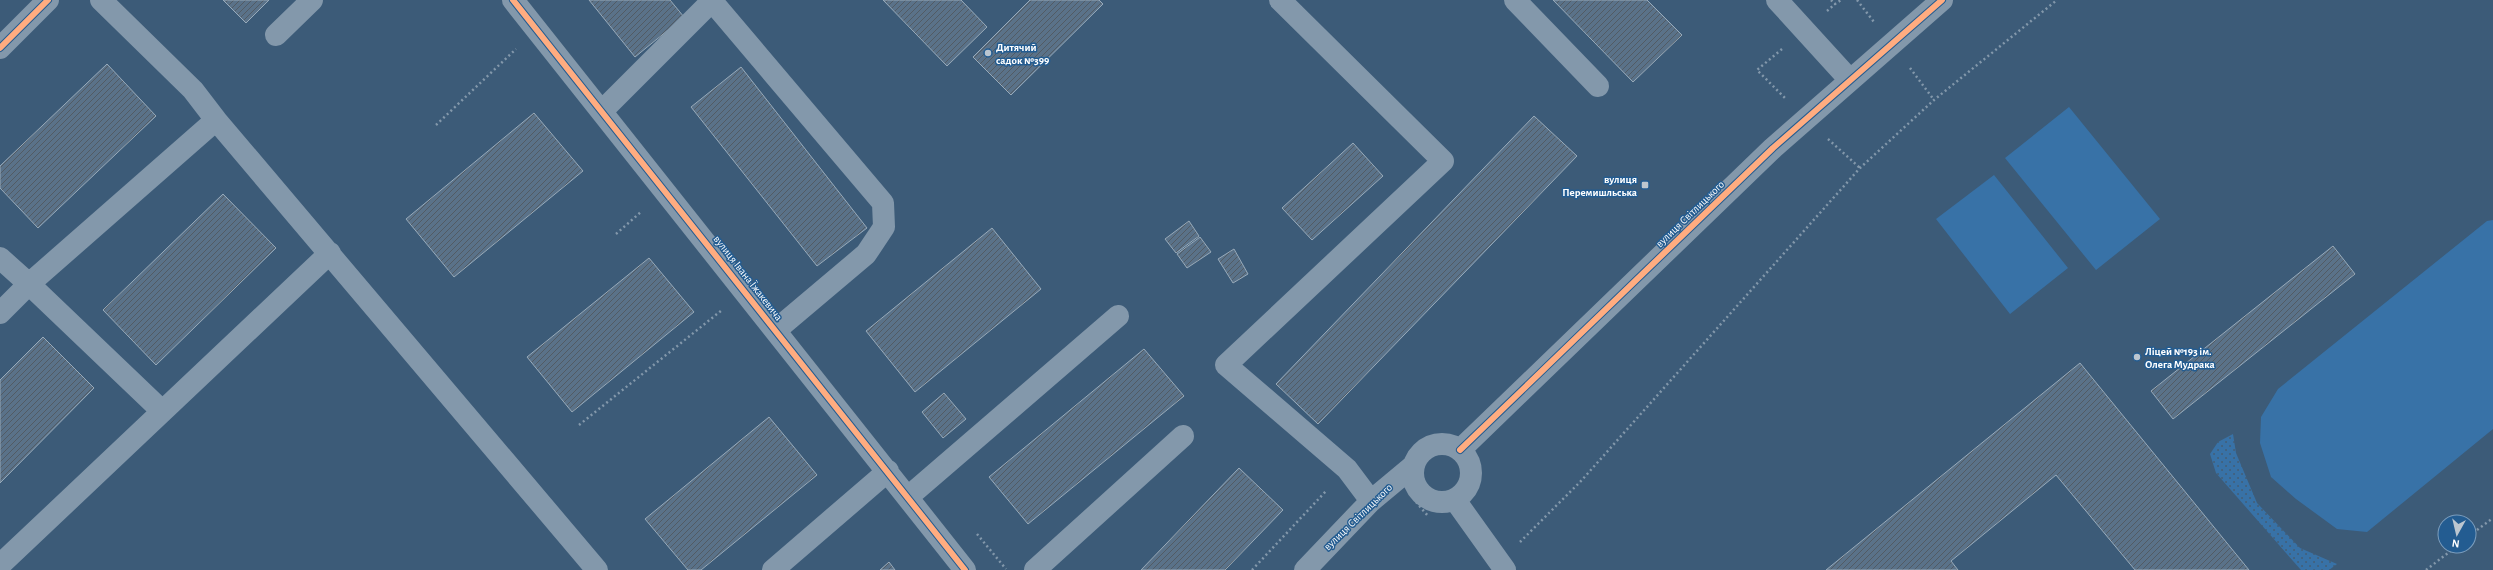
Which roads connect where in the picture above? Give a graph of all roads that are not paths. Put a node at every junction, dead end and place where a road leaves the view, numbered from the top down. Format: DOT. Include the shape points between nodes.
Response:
graph roads {
  1 [pos="48,0"];
  2 [pos="101,0"];
  3 [pos="312,0"];
  4 [pos="513,0"];
  5 [pos="711,0"];
  6 [pos="1515,0"];
  7 [pos="1777,0"];
  8 [pos="1942,0"];
  9 [pos="1289,3"];
  10 [pos="276,35"];
  11 [pos="0,48"];
  12 [pos="1849,79"];
  13 [pos="1598,86"];
  14 [pos="602,111"];
  15 [pos="216,120"];
  16 [pos="330,253"];
  17 [pos="0,258"];
  18 [pos="29,284"];
  19 [pos="0,313"];
  20 [pos="1118,316"];
  21 [pos="776,330"];
  22 [pos="162,411"];
  23 [pos="1183,436"];
  24 [pos="1460,450"];
  25 [pos="1413,466"];
  26 [pos="888,471"];
  27 [pos="908,497"];
  28 [pos="1454,500"];
  29 [pos="1371,501"];
  30 [pos="0,565"];
  31 [pos="597,570"];
  32 [pos="773,570"];
  33 [pos="965,570"];
  34 [pos="1035,570"];
  35 [pos="1305,570"];
  36 [pos="1505,570"];
  1 -- 11 [label="street"];
  2 -- 15 [label="street" via="193,90"];
  3 -- 10 [label="street"];
  4 -- 14 [label="street, вулиця Івана Їжакевича"];
  5 -- 14 [label="street"];
  5 -- 21 [label="street" via="883,203 884,227 866,254"];
  6 -- 13 [label="street"];
  7 -- 12 [label="street"];
  8 -- 12 [label="street, вулиця Світлицького"];
  9 -- 29 [label="street" via="1443,161 1226,365 1347,469"];
  12 -- 24 [label="street, вулиця Світлицького" via="1773,148"];
  14 -- 21 [label="street, вулиця Івана Їжакевича"];
  15 -- 16 [label="street"];
  15 -- 18 [label="street"];
  16 -- 22 [label="street"];
  16 -- 31 [label="street"];
  17 -- 18 [label="street"];
  18 -- 19 [label="street"];
  18 -- 22 [label="street"];
  20 -- 27 [label="street"];
  21 -- 26 [label="street, вулиця Івана Їжакевича"];
  22 -- 30 [label="street"];
  23 -- 34 [label="street"];
  24 -- 25 [label="street" via="1442,443 1432,446 1423,450"];
  24 -- 28 [label="street" via="1467,457 1471,477 1462,494"];
  25 -- 28 [label="street" via="1412,476 1420,493 1436,502"];
  25 -- 29 [label="street, вулиця Світлицького"];
  26 -- 27 [label="street, вулиця Івана Їжакевича"];
  26 -- 32 [label="street"];
  27 -- 33 [label="street, вулиця Івана Їжакевича"];
  28 -- 36 [label="street"];
  29 -- 35 [label="street, вулиця Світлицького"];
}
